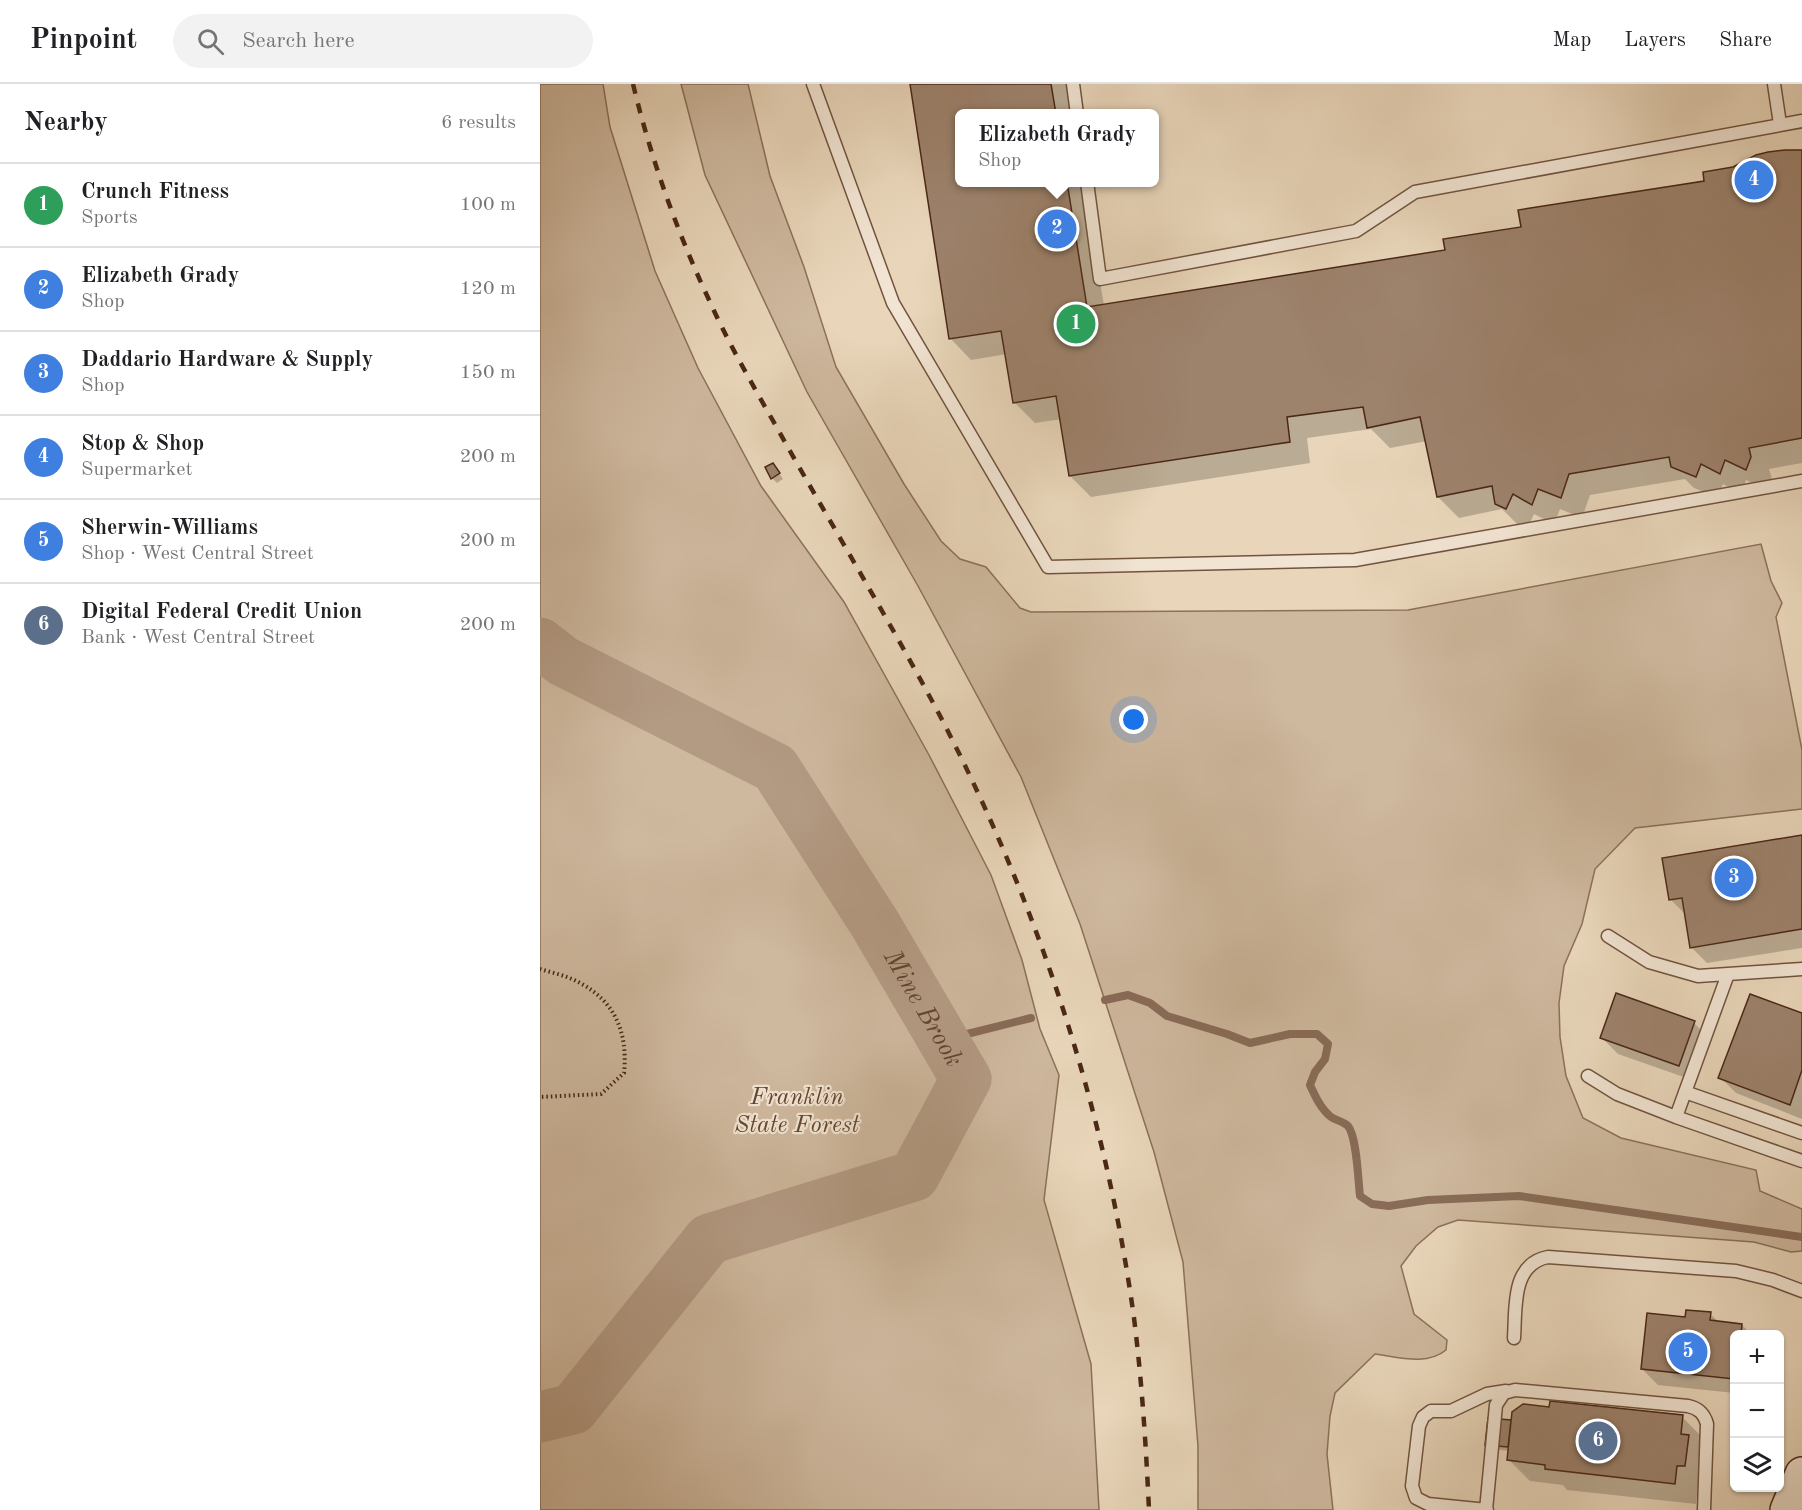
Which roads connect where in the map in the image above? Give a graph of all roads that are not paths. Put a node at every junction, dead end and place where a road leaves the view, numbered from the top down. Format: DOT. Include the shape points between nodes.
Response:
graph roads {
  1 [pos="813,84"];
  2 [pos="1073,84"];
  3 [pos="1774,84"];
  4 [pos="1076,109"];
  5 [pos="1802,121"];
  6 [pos="1780,124"];
  7 [pos="1088,187"];
  8 [pos="1802,481"];
  9 [pos="1608,936"];
  10 [pos="1802,969"];
  11 [pos="1728,974"];
  12 [pos="1588,1076"];
  13 [pos="1685,1092"];
  14 [pos="1676,1117"];
  15 [pos="1802,1133"];
  16 [pos="1802,1161"];
  17 [pos="1802,1292"];
  18 [pos="1514,1338"];
  19 [pos="1509,1390"];
  20 [pos="1802,1474"];
  21 [pos="1486,1510"];
  22 [pos="1704,1510"];
  23 [pos="1787,1510"];
  1 -- 8 [label="lane" via="893,303 1048,567 1355,560"];
  2 -- 4 [label="lane"];
  3 -- 6 [label="lane"];
  5 -- 6 [label="lane"];
  6 -- 7 [label="lane" via="1415,192 1356,231 1100,279"];
  9 -- 11 [label="lane" via="1663,968 1698,976"];
  10 -- 11 [label="lane"];
  11 -- 13 [label="lane"];
  12 -- 14 [label="lane" via="1605,1089"];
  13 -- 14 [label="lane"];
  13 -- 15 [label="lane"];
  14 -- 16 [label="lane"];
  17 -- 18 [label="lane" via="1736,1271 1548,1257 1530,1264 1522,1274"];
  19 -- 21 [label="lane" via="1496,1405"];
  19 -- 21 [label="lane" via="1487,1394 1451,1411 1431,1411 1420,1422 1414,1496 1428,1504"];
  19 -- 22 [label="lane" via="1696,1408 1707,1424"];
  20 -- 23 [label="main road"];
}
